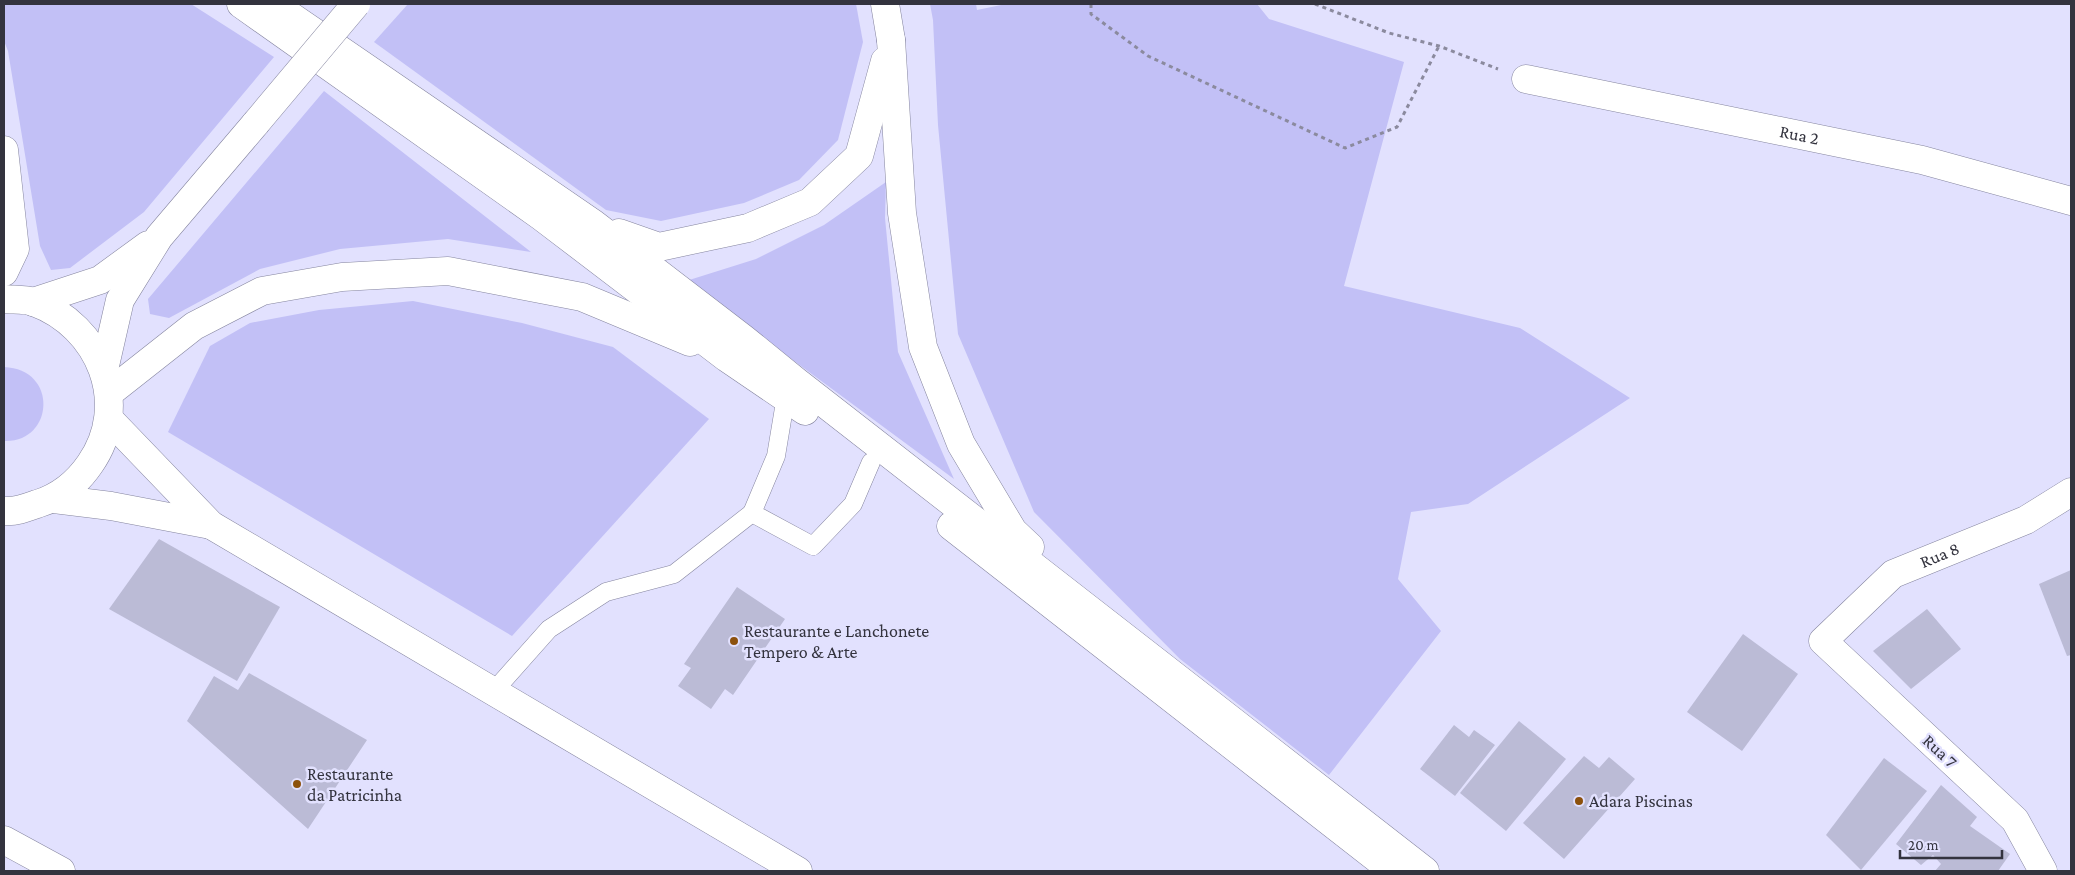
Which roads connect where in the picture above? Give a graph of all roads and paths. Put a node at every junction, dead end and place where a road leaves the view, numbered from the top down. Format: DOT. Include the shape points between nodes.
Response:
graph roads {
  1 [pos="241,4"];
  2 [pos="274,4"];
  3 [pos="356,4"];
  4 [pos="885,4"];
  5 [pos="1091,4"];
  6 [pos="1315,4"];
  7 [pos="891,40"];
  8 [pos="1439,46"];
  9 [pos="1526,79"];
  10 [pos="4,150"];
  11 [pos="2071,201"];
  12 [pos="594,224"];
  13 [pos="159,237"];
  14 [pos="4,272"];
  15 [pos="4,299"];
  16 [pos="33,302"];
  17 [pos="727,358"];
  18 [pos="106,381"];
  19 [pos="786,396"];
  20 [pos="109,419"];
  21 [pos="871,462"];
  22 [pos="2071,492"];
  23 [pos="54,499"];
  24 [pos="752,512"];
  25 [pos="7,513"];
  26 [pos="211,525"];
  27 [pos="1823,641"];
  28 [pos="1142,650"];
  29 [pos="493,692"];
  30 [pos="4,840"];
  31 [pos="61,871"];
  32 [pos="798,871"];
  33 [pos="1393,871"];
  34 [pos="1425,871"];
  35 [pos="2043,871"];
  1 -- 17 [label="main road" via="542,217"];
  2 -- 12 [label="main road"];
  3 -- 13 [label="main road, bridge"];
  4 -- 7 [label="main road"];
  5 -- 8 [label="path" via="1091,14 1148,56 1345,148 1397,127"];
  6 -- 8 [label="path" via="1390,33"];
  7 -- 12 [label="main road" via="859,156 810,202 748,228 659,247"];
  7 -- 28 [label="main road" via="902,213 923,347 961,444 1013,531"];
  8 -- 9 [label="path"];
  9 -- 11 [label="main road, Rua 2" via="1922,160"];
  10 -- 14 [label="main road" via="15,249"];
  12 -- 28 [label="main road"];
  13 -- 16 [label="main road" via="100,280"];
  13 -- 18 [label="main road" via="120,300"];
  15 -- 16 [label="main road"];
  16 -- 18 [label="main road" via="63,317 88,340"];
  17 -- 18 [label="main road" via="582,298 448,271 342,276 262,292 194,326"];
  17 -- 19 [label="main road"];
  18 -- 20 [label="main road"];
  19 -- 21 [label="main road"];
  19 -- 24 [label="lane" via="776,456"];
  20 -- 23 [label="main road" via="99,451 80,478"];
  20 -- 26 [label="main road"];
  21 -- 24 [label="lane" via="853,504 813,546"];
  21 -- 33 [label="main road"];
  22 -- 27 [label="main road, Rua 8" via="2026,520 1893,574"];
  23 -- 25 [label="main road"];
  23 -- 26 [label="main road"];
  24 -- 29 [label="lane" via="674,574 606,592 549,629"];
  26 -- 29 [label="main road"];
  27 -- 35 [label="main road, Rua 7" via="2015,820"];
  28 -- 34 [label="main road"];
  29 -- 32 [label="main road"];
  30 -- 31 [label="main road"];
}
